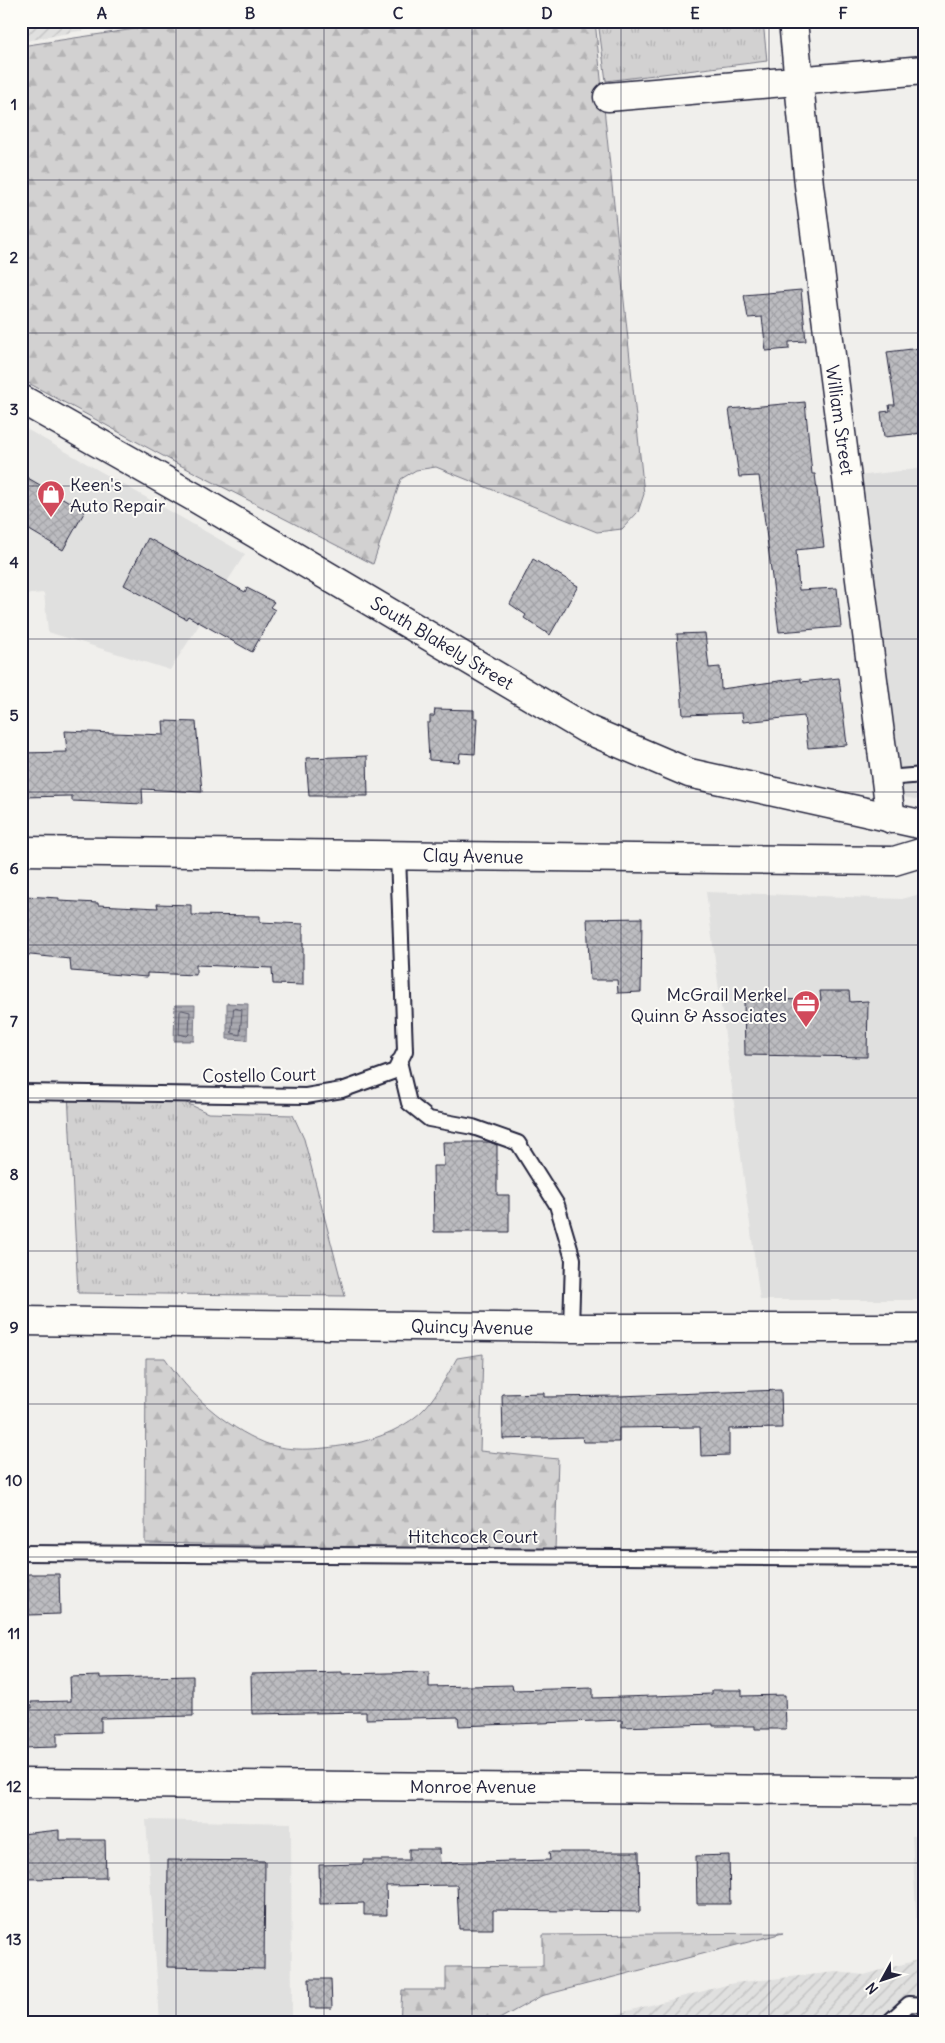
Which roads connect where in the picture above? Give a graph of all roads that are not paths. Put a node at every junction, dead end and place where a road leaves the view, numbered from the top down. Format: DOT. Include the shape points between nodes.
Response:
graph roads {
  1 [pos="793,21"];
  2 [pos="924,70"];
  3 [pos="800,80"];
  4 [pos="608,97"];
  5 [pos="21,399"];
  6 [pos="924,775"];
  7 [pos="886,778"];
  8 [pos="891,819"];
  9 [pos="924,825"];
  10 [pos="21,851"];
  11 [pos="924,852"];
  12 [pos="398,855"];
  13 [pos="400,1061"];
  14 [pos="21,1092"];
  15 [pos="21,1321"];
  16 [pos="571,1328"];
  17 [pos="924,1328"];
  18 [pos="21,1553"];
  19 [pos="924,1559"];
  20 [pos="21,1783"];
  21 [pos="924,1791"];
  22 [pos="924,2005"];
  23 [pos="889,2022"];
  1 -- 3 [label="street, William Street"];
  2 -- 3 [label="street"];
  3 -- 4 [label="street"];
  3 -- 7 [label="street, William Street" via="808,184"];
  5 -- 8 [label="street, South Blakely Street" via="203,502 586,729 690,773"];
  6 -- 7 [label="lane"];
  7 -- 8 [label="street, William Street"];
  8 -- 9 [label="street"];
  10 -- 12 [label="street, Clay Avenue"];
  11 -- 12 [label="street, Clay Avenue" via="894,861"];
  12 -- 13 [label="lane" via="405,1051"];
  13 -- 14 [label="lane, Costello Court" via="394,1070 374,1080 306,1096"];
  13 -- 16 [label="lane" via="409,1104 429,1119 473,1126 518,1143 558,1205 573,1259"];
  15 -- 16 [label="street, Quincy Avenue"];
  16 -- 17 [label="street, Quincy Avenue"];
  18 -- 19 [label="lane, Hitchcock Court"];
  20 -- 21 [label="street, Monroe Avenue"];
  22 -- 23 [label="lane" via="909,2004"];
}
